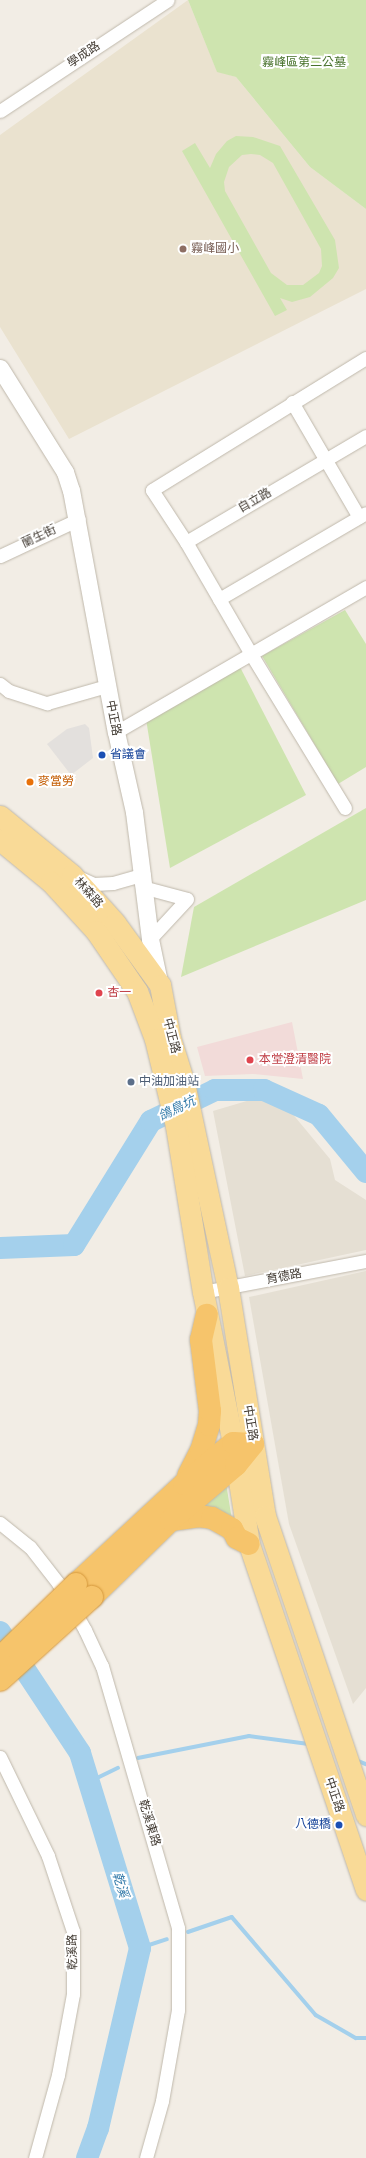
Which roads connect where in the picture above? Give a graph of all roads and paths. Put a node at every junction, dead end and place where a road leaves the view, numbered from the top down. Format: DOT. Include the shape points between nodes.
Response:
graph roads {
  1 [pos="168,0"];
  2 [pos="0,111"];
  3 [pos="366,358"];
  4 [pos="0,368"];
  5 [pos="292,402"];
  6 [pos="366,436"];
  7 [pos="325,461"];
  8 [pos="363,515"];
  9 [pos="78,519"];
  10 [pos="186,542"];
  11 [pos="0,556"];
  12 [pos="366,587"];
  13 [pos="219,599"];
  14 [pos="251,654"];
  15 [pos="0,684"];
  16 [pos="107,686"];
  17 [pos="116,732"];
  18 [pos="345,808"];
  19 [pos="0,816"];
  20 [pos="0,840"];
  21 [pos="72,875"];
  22 [pos="145,881"];
  23 [pos="150,939"];
  24 [pos="160,985"];
  25 [pos="137,991"];
  26 [pos="176,1086"];
  27 [pos="184,1122"];
  28 [pos="366,1261"];
  29 [pos="228,1288"];
  30 [pos="203,1292"];
  31 [pos="207,1315"];
  32 [pos="243,1444"];
  33 [pos="236,1465"];
  34 [pos="184,1484"];
  35 [pos="171,1520"];
  36 [pos="0,1522"];
  37 [pos="249,1544"];
  38 [pos="84,1591"];
  39 [pos="0,1658"];
  40 [pos="0,1680"];
  41 [pos="0,1757"];
  42 [pos="366,1815"];
  43 [pos="366,1890"];
  44 [pos="35,2158"];
  45 [pos="146,2158"];
  1 -- 2 [label="street, 學成路"];
  3 -- 5 [label="street"];
  4 -- 9 [label="street, 中正路" via="65,472"];
  5 -- 7 [label="street"];
  5 -- 10 [label="street" via="152,490"];
  6 -- 7 [label="street, 自立路"];
  7 -- 8 [label="street"];
  7 -- 10 [label="street, 自立路"];
  8 -- 13 [label="street"];
  9 -- 11 [label="street, 蘭生街"];
  9 -- 16 [label="street, 中正路"];
  10 -- 13 [label="street"];
  12 -- 14 [label="street"];
  13 -- 14 [label="street"];
  14 -- 17 [label="street"];
  14 -- 18 [label="street"];
  15 -- 16 [label="street" via="9,691 47,703"];
  16 -- 17 [label="street, 中正路"];
  17 -- 22 [label="street, 中正路" via="134,812"];
  19 -- 21 [label="main road, 林森路"];
  20 -- 25 [label="main road, 林森路" via="51,882 96,931"];
  21 -- 22 [label="street" via="94,884"];
  21 -- 24 [label="main road, 林森路" via="115,923"];
  22 -- 23 [label="street, 中正路"];
  22 -- 23 [label="street" via="187,899"];
  23 -- 24 [label="street, 中正路"];
  24 -- 25 [label="street"];
  24 -- 26 [label="main road, 中正路"];
  25 -- 26 [label="main road, 中正路"];
  26 -- 27 [label="main road"];
  27 -- 29 [label="main road, 中正路"];
  27 -- 30 [label="main road, 中正路"];
  28 -- 29 [label="street, 育德路"];
  29 -- 30 [label="street, 育德路"];
  29 -- 32 [label="main road, 中正路"];
  30 -- 31 [label="main road, 中正路"];
  31 -- 32 [label="main road, 中正路"];
  31 -- 34 [label="highway" via="201,1340 210,1411 209,1425 201,1451"];
  32 -- 33 [label="highway"];
  32 -- 34 [label="highway"];
  32 -- 42 [label="main road, 中正路" via="332,1720"];
  33 -- 35 [label="highway"];
  33 -- 37 [label="main road"];
  34 -- 38 [label="highway"];
  35 -- 37 [label="highway" via="198,1516 212,1518 232,1529 237,1538"];
  35 -- 38 [label="highway"];
  36 -- 45 [label="street, 乾溪東路" via="30,1548 58,1583 102,1666 178,1928 178,2010 162,2101"];
  37 -- 43 [label="main road, 中正路"];
  38 -- 39 [label="highway, bridge"];
  38 -- 40 [label="highway, bridge"];
  41 -- 44 [label="street, 乾溪路" via="48,1856 73,1931 73,1994 58,2074"];
}
